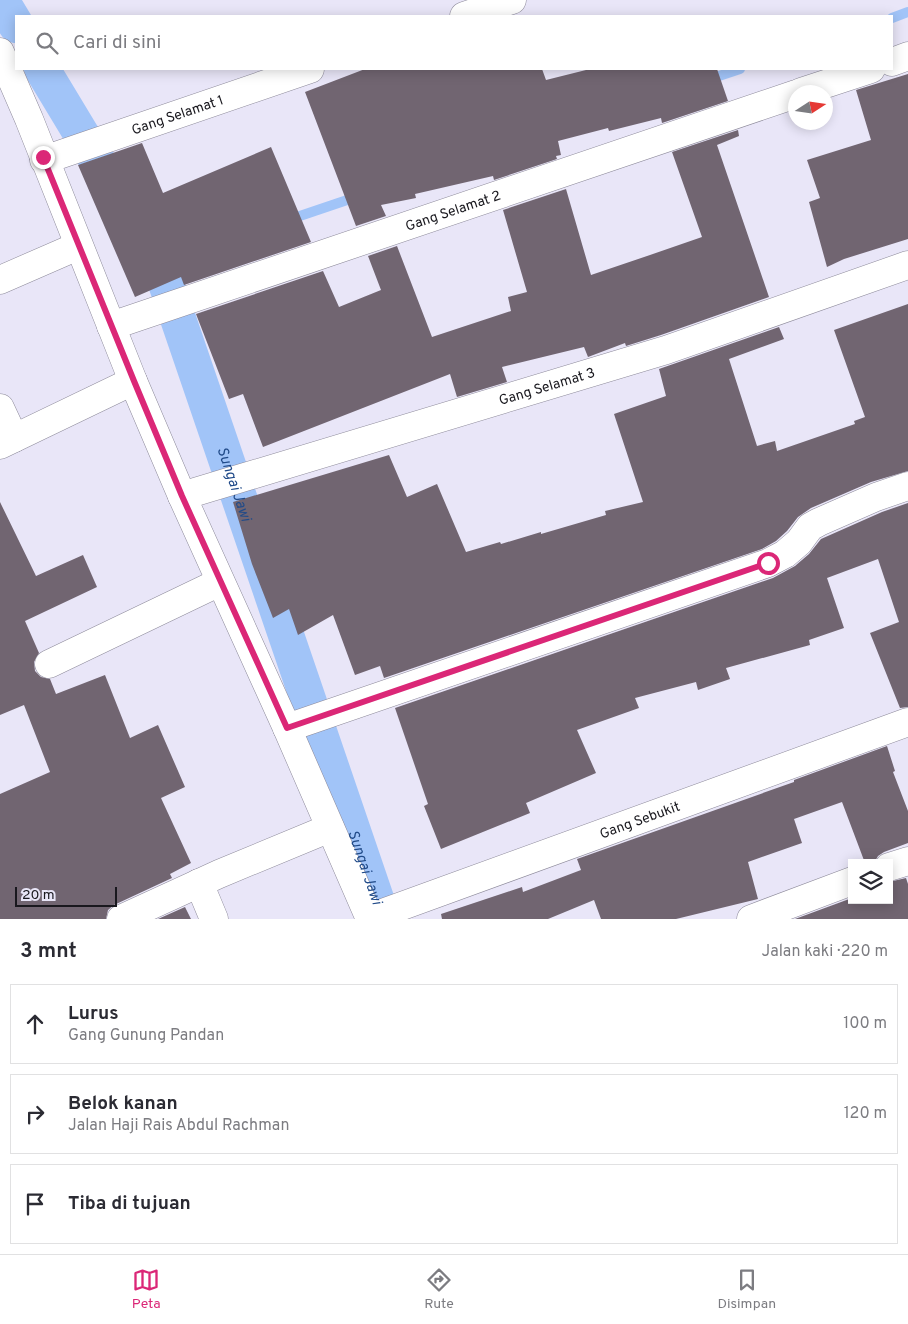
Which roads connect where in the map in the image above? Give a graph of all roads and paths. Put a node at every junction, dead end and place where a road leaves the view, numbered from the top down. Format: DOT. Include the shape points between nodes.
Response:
graph roads {
  1 [pos="512,0"];
  2 [pos="467,15"];
  3 [pos="0,52"];
  4 [pos="908,56"];
  5 [pos="893,62"];
  6 [pos="307,70"];
  7 [pos="868,70"];
  8 [pos="822,85"];
  9 [pos="788,97"];
  10 [pos="44,159"];
  11 [pos="66,251"];
  12 [pos="908,265"];
  13 [pos="0,280"];
  14 [pos="111,326"];
  15 [pos="134,381"];
  16 [pos="0,408"];
  17 [pos="17,437"];
  18 [pos="908,486"];
  19 [pos="182,496"];
  20 [pos="220,582"];
  21 [pos="49,664"];
  22 [pos="908,722"];
  23 [pos="287,728"];
  24 [pos="330,828"];
  25 [pos="908,860"];
  26 [pos="893,866"];
  27 [pos="209,879"];
  28 [pos="848,883"];
  29 [pos="370,918"];
  30 [pos="121,919"];
  31 [pos="214,919"];
  32 [pos="751,919"];
  1 -- 2 [label="street"];
  3 -- 10 [label="street"];
  4 -- 5 [label="street"];
  6 -- 10 [label="street, Gang Selamat 1"];
  7 -- 8 [label="street"];
  9 -- 14 [label="street, Gang Selamat 2"];
  10 -- 11 [label="street"];
  11 -- 13 [label="street"];
  11 -- 14 [label="street"];
  12 -- 19 [label="street, Gang Selamat 3" via="666,350"];
  14 -- 15 [label="street"];
  15 -- 17 [label="street"];
  15 -- 19 [label="street"];
  16 -- 17 [label="street"];
  18 -- 23 [label="street" via="819,522 810,527 786,554 768,563"];
  19 -- 20 [label="street"];
  20 -- 21 [label="street"];
  20 -- 23 [label="street"];
  22 -- 29 [label="street, Gang Sebukit"];
  23 -- 24 [label="street"];
  24 -- 27 [label="street"];
  24 -- 29 [label="street"];
  25 -- 26 [label="street"];
  27 -- 30 [label="street"];
  27 -- 31 [label="street"];
  28 -- 32 [label="street"];
}
